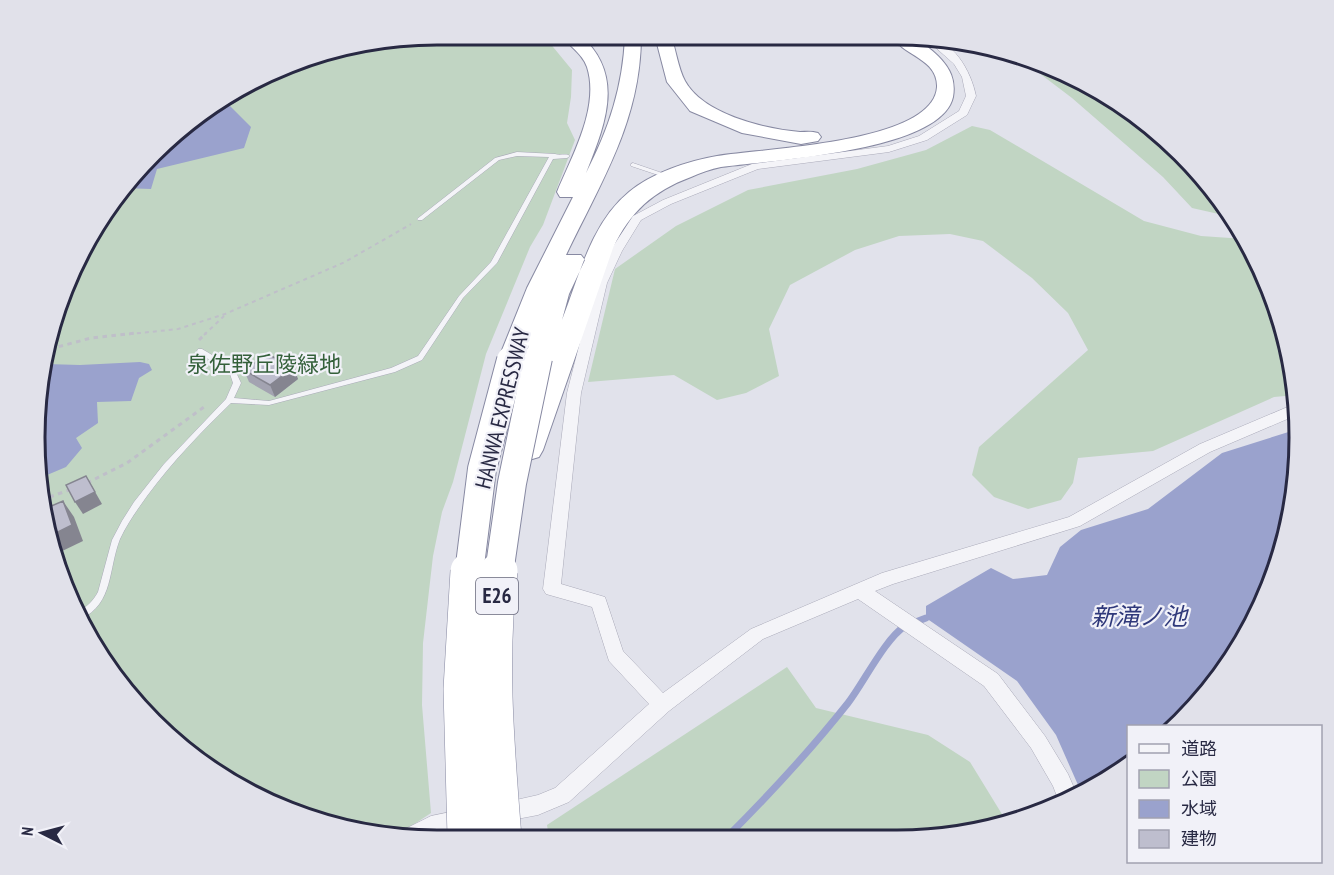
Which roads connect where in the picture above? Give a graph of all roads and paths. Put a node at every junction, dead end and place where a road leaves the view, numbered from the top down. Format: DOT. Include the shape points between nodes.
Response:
graph roads {
  1 [pos="582,45"];
  2 [pos="633,45"];
  3 [pos="649,45"];
  4 [pos="666,45"];
  5 [pos="901,45"];
  6 [pos="913,46"];
  7 [pos="942,48"];
  8 [pos="555,156"];
  9 [pos="567,156"];
  10 [pos="633,165"];
  11 [pos="666,176"];
  12 [pos="420,219"];
  13 [pos="527,310"];
  14 [pos="225,314"];
  15 [pos="56,347"];
  16 [pos="200,351"];
  17 [pos="537,358"];
  18 [pos="231,396"];
  19 [pos="1288,412"];
  20 [pos="50,497"];
  21 [pos="866,595"];
  22 [pos="86,613"];
  23 [pos="662,705"];
  24 [pos="1065,792"];
  25 [pos="424,829"];
  26 [pos="466,830"];
  27 [pos="502,830"];
  1 -- 13 [label="highway" via="594,60 601,84 599,98"];
  2 -- 13 [label="highway, HANWA EXPRESSWAY / E26" via="633,61 617,123"];
  3 -- 17 [label="highway, HANWA EXPRESSWAY / E26" via="649,63 630,138 557,294"];
  4 -- 5 [label="highway" via="676,82 697,107 742,128 801,138 862,133 927,107 931,73 916,53"];
  6 -- 17 [label="highway" via="944,71 948,93 938,112 894,134 714,163 663,182 631,201"];
  7 -- 23 [label="street" via="964,69 971,96 963,114 922,138 889,149 756,166 667,202 637,218 601,283 574,393 552,589 599,602 615,655"];
  8 -- 9 [label="lane"];
  8 -- 12 [label="lane" via="510,154 497,159"];
  8 -- 18 [label="lane" via="494,263 461,297 420,358 393,370 270,403"];
  10 -- 11 [label="lane"];
  12 -- 14 [label="path" via="345,262"];
  13 -- 17 [label="highway, HANWA EXPRESSWAY / E26"];
  14 -- 15 [label="path" via="178,329 91,338"];
  14 -- 16 [label="path" via="197,342"];
  16 -- 18 [label="lane" via="232,370 237,383"];
  17 -- 26 [label="highway, HANWA EXPRESSWAY / E26, bridge" via="482,470 469,574 462,689"];
  17 -- 27 [label="highway, HANWA EXPRESSWAY / E26, bridge" via="506,517 495,612 496,743"];
  18 -- 20 [label="path" via="214,400 117,470"];
  18 -- 22 [label="lane" via="137,504 116,540 99,601"];
  19 -- 21 [label="street" via="1205,448 1074,522 986,547"];
  21 -- 23 [label="street" via="757,634"];
  21 -- 24 [label="street" via="992,680 1038,742"];
  23 -- 25 [label="street" via="562,795 538,805"];
}
